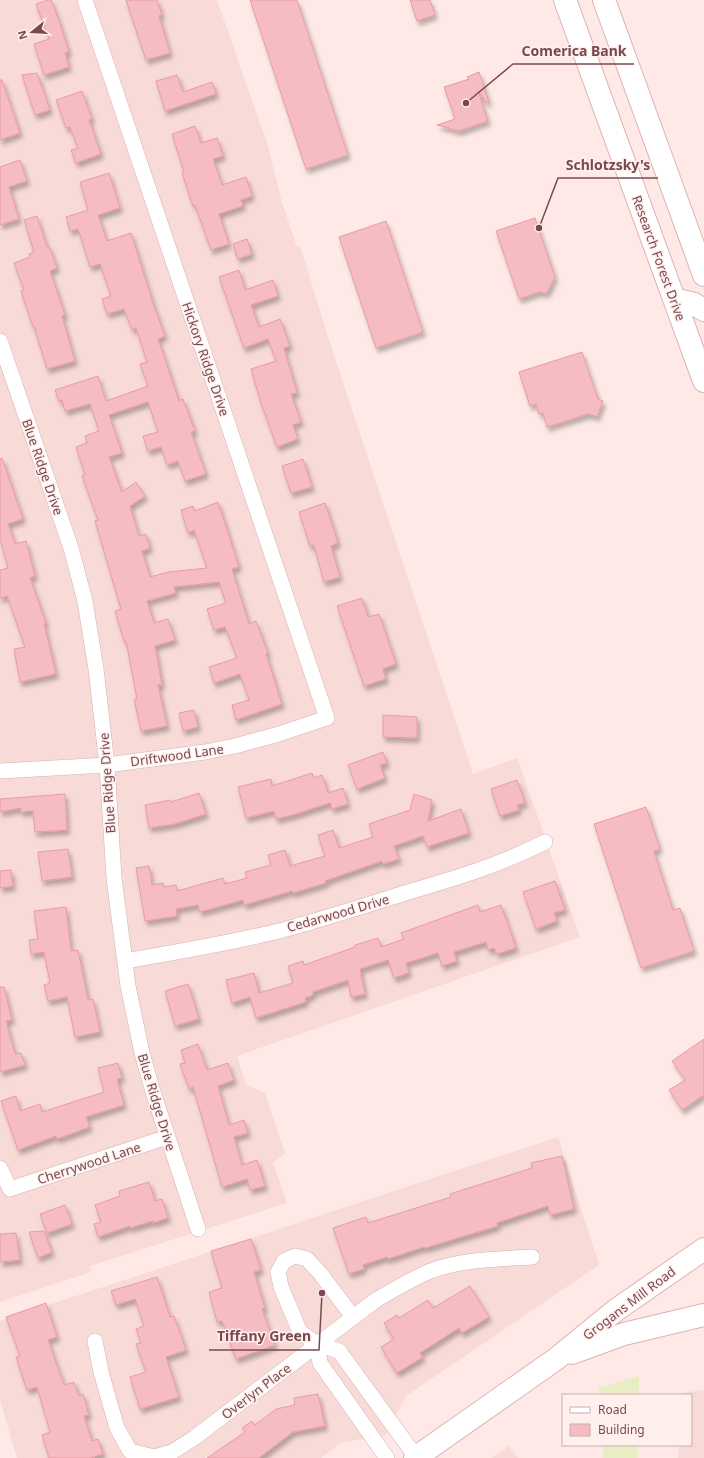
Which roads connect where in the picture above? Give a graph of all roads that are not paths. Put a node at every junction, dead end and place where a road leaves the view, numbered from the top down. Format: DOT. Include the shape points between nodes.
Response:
graph roads {
  1 [pos="85,0"];
  2 [pos="604,0"];
  3 [pos="572,2"];
  4 [pos="704,275"];
  5 [pos="674,299"];
  6 [pos="704,310"];
  7 [pos="0,341"];
  8 [pos="704,381"];
  9 [pos="327,718"];
  10 [pos="107,765"];
  11 [pos="0,771"];
  12 [pos="545,842"];
  13 [pos="125,962"];
  14 [pos="167,1137"];
  15 [pos="0,1168"];
  16 [pos="198,1229"];
  17 [pos="704,1249"];
  18 [pos="532,1257"];
  19 [pos="704,1315"];
  20 [pos="353,1317"];
  21 [pos="95,1340"];
  22 [pos="317,1344"];
  23 [pos="556,1358"];
  24 [pos="128,1454"];
  25 [pos="415,1457"];
  26 [pos="154,1458"];
  27 [pos="387,1458"];
  1 -- 9 [label="street, Hickory Ridge Drive"];
  2 -- 4 [label="main road"];
  3 -- 5 [label="main road, Research Forest Drive"];
  5 -- 6 [label="main road" via="694,304"];
  5 -- 8 [label="main road, Research Forest Drive"];
  7 -- 10 [label="street, Blue Ridge Drive" via="71,548 85,601"];
  9 -- 10 [label="street, Driftwood Lane" via="235,746"];
  10 -- 11 [label="street, Driftwood Lane"];
  10 -- 13 [label="street, Blue Ridge Drive" via="114,878"];
  12 -- 13 [label="street, Cedarwood Drive" via="520,855 471,873 332,916 230,942"];
  13 -- 14 [label="street, Blue Ridge Drive" via="142,1053"];
  14 -- 15 [label="street, Cherrywood Lane" via="10,1189"];
  14 -- 16 [label="street, Blue Ridge Drive"];
  17 -- 23 [label="main road, Grogans Mill Road" via="616,1310"];
  18 -- 20 [label="street, Overlyn Place" via="478,1261 429,1272 376,1300"];
  19 -- 23 [label="main road, Grogans Mill Road" via="624,1334"];
  20 -- 22 [label="street, Overlyn Place"];
  20 -- 22 [label="street" via="307,1259 295,1256 284,1261 278,1272 281,1287 300,1332"];
  21 -- 24 [label="street" via="118,1428"];
  22 -- 25 [label="street" via="339,1351"];
  22 -- 26 [label="street, Overlyn Place" via="194,1438 172,1452"];
  22 -- 27 [label="street" via="320,1363"];
  23 -- 25 [label="main road, Grogans Mill Road"];
  24 -- 26 [label="street"];
}
